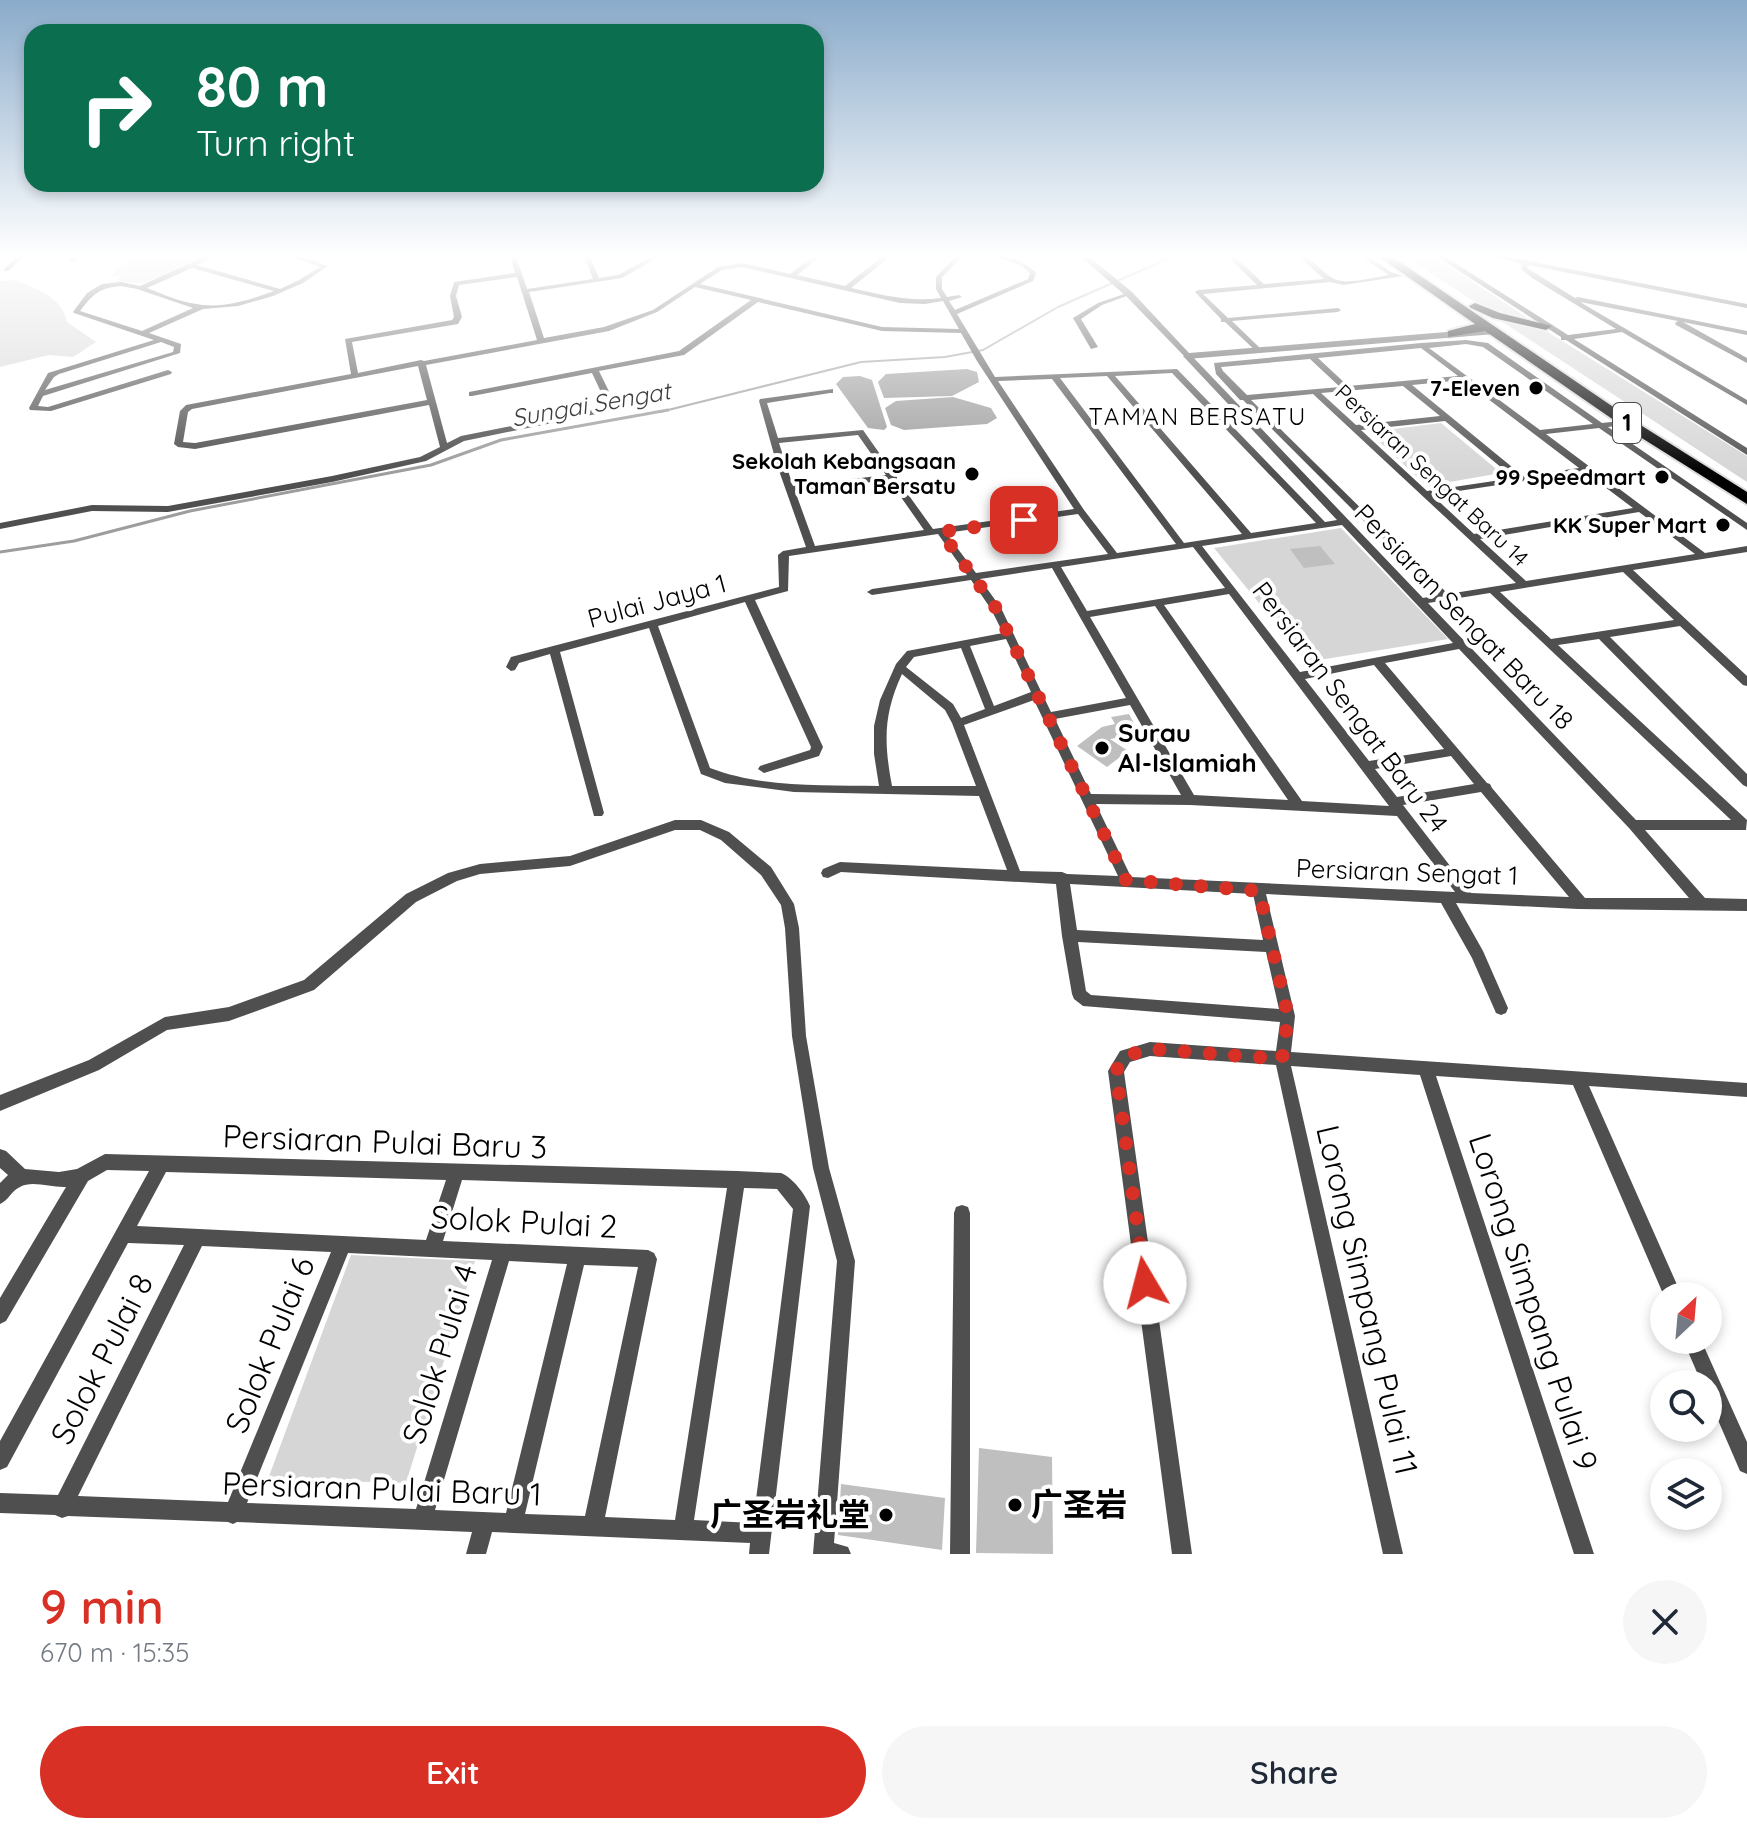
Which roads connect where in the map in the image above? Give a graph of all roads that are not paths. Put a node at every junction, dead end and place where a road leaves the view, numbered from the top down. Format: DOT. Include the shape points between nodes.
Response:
graph roads {
  1 [pos="125,329"];
  2 [pos="155,329"];
  3 [pos="418,329"];
  4 [pos="537,329"];
  5 [pos="599,329"];
  6 [pos="717,329"];
  7 [pos="883,329"];
  8 [pos="1083,329"];
  9 [pos="1161,329"];
  10 [pos="1233,329"];
  11 [pos="1481,329"];
  12 [pos="1491,329"];
  13 [pos="1493,329"];
  14 [pos="1502,329"];
  15 [pos="1550,329"];
  16 [pos="1690,329"];
  17 [pos="1725,329"];
  18 [pos="1621,330"];
  19 [pos="963,331"];
  20 [pos="1747,333"];
  21 [pos="141,334"];
  22 [pos="1501,335"];
  23 [pos="1447,336"];
  24 [pos="1471,336"];
  25 [pos="1564,338"];
  26 [pos="1413,339"];
  27 [pos="160,340"];
  28 [pos="541,340"];
  29 [pos="1422,346"];
  30 [pos="1094,347"];
  31 [pos="1258,351"];
  32 [pos="1312,356"];
  33 [pos="1191,360"];
  34 [pos="1747,361"];
  35 [pos="421,362"];
  36 [pos="594,370"];
  37 [pos="168,372"];
  38 [pos="1108,373"];
  39 [pos="354,374"];
  40 [pos="1054,376"];
  41 [pos="1463,378"];
  42 [pos="993,379"];
  43 [pos="1578,380"];
  44 [pos="1406,384"];
  45 [pos="1347,389"];
  46 [pos="830,391"];
  47 [pos="1315,392"];
  48 [pos="41,394"];
  49 [pos="472,394"];
  50 [pos="1247,398"];
  51 [pos="1227,400"];
  52 [pos="430,402"];
  53 [pos="1747,403"];
  54 [pos="1447,418"];
  55 [pos="1626,422"];
  56 [pos="1604,425"];
  57 [pos="1354,428"];
  58 [pos="1538,433"];
  59 [pos="775,441"];
  60 [pos="444,447"];
  61 [pos="1747,452"];
  62 [pos="1587,469"];
  63 [pos="894,477"];
  64 [pos="1521,479"];
  65 [pos="789,489"];
  66 [pos="1747,490"];
  67 [pos="1424,494"];
  68 [pos="1747,499"];
  69 [pos="1641,509"];
  70 [pos="1080,511"];
  71 [pos="1342,522"];
  72 [pos="1322,524"];
  73 [pos="0,526"];
  74 [pos="1747,527"];
  75 [pos="936,532"];
  76 [pos="1249,536"];
  77 [pos="1474,537"];
  78 [pos="1196,544"];
  79 [pos="1182,546"];
  80 [pos="1747,549"];
  81 [pos="812,550"];
  82 [pos="1735,551"];
  83 [pos="1703,556"];
  84 [pos="1115,557"];
  85 [pos="1747,561"];
  86 [pos="1056,566"];
  87 [pos="1626,569"];
  88 [pos="976,577"];
  89 [pos="1524,585"];
  90 [pos="1232,590"];
  91 [pos="1492,590"];
  92 [pos="872,592"];
  93 [pos="1446,597"];
  94 [pos="749,599"];
  95 [pos="1422,601"];
  96 [pos="1158,603"];
  97 [pos="1084,615"];
  98 [pos="1682,622"];
  99 [pos="653,626"];
  100 [pos="1009,635"];
  101 [pos="1602,635"];
  102 [pos="964,643"];
  103 [pos="1549,643"];
  104 [pos="1459,645"];
  105 [pos="554,650"];
  106 [pos="1376,660"];
  107 [pos="511,667"];
  108 [pos="900,667"];
  109 [pos="1300,676"];
  110 [pos="1747,682"];
  111 [pos="1038,694"];
  112 [pos="1133,701"];
  113 [pos="991,711"];
  114 [pos="1049,716"];
  115 [pos="958,723"];
  116 [pos="1455,751"];
  117 [pos="1368,766"];
  118 [pos="764,769"];
  119 [pos="1747,782"];
  120 [pos="1486,787"];
  121 [pos="886,789"];
  122 [pos="983,791"];
  123 [pos="1090,799"];
  124 [pos="1190,800"];
  125 [pos="1299,806"];
  126 [pos="1398,807"];
  127 [pos="598,813"];
  128 [pos="1633,825"];
  129 [pos="1746,826"];
  130 [pos="828,873"];
  131 [pos="1015,875"];
  132 [pos="1062,877"];
  133 [pos="1126,880"];
  134 [pos="1259,891"];
  135 [pos="1445,897"];
  136 [pos="1467,898"];
  137 [pos="1701,902"];
  138 [pos="1582,903"];
  139 [pos="1747,905"];
  140 [pos="1069,936"];
  141 [pos="1272,946"];
  142 [pos="1501,1008"];
  143 [pos="1288,1016"];
  144 [pos="1282,1059"];
  145 [pos="1426,1070"];
  146 [pos="1578,1079"];
  147 [pos="1746,1092"];
  148 [pos="0,1103"];
  149 [pos="0,1157"];
  150 [pos="162,1163"];
  151 [pos="457,1172"];
  152 [pos="83,1174"];
  153 [pos="21,1176"];
  154 [pos="737,1179"];
  155 [pos="0,1196"];
  156 [pos="962,1213"];
  157 [pos="123,1234"];
  158 [pos="197,1238"];
  159 [pos="343,1244"];
  160 [pos="432,1248"];
  161 [pos="503,1251"];
  162 [pos="578,1255"];
  163 [pos="1667,1282"];
  164 [pos="0,1315"];
  165 [pos="1698,1354"];
  166 [pos="0,1460"];
  167 [pos="1747,1464"];
  168 [pos="0,1503"];
  169 [pos="62,1508"];
  170 [pos="233,1514"];
  171 [pos="422,1521"];
  172 [pos="485,1523"];
  173 [pos="513,1524"];
  174 [pos="593,1527"];
  175 [pos="683,1530"];
  176 [pos="762,1533"];
  177 [pos="829,1553"];
  178 [pos="476,1554"];
  179 [pos="759,1554"];
  180 [pos="960,1554"];
  181 [pos="1182,1554"];
  182 [pos="1393,1554"];
  183 [pos="1584,1554"];
  1 -- 21 [label="street"];
  2 -- 21 [label="street"];
  3 -- 39 [label="street" via="348,341"];
  4 -- 28 [label="street"];
  5 -- 28 [label="street"];
  6 -- 36 [label="street" via="687,351"];
  7 -- 19 [label="street"];
  8 -- 30 [label="street"];
  9 -- 33 [label="street"];
  10 -- 31 [label="street"];
  11 -- 23 [label="highway"];
  12 -- 22 [label="highway, 1"];
  13 -- 22 [label="highway"];
  14 -- 43 [label="highway, 1"];
  15 -- 25 [label="street"];
  16 -- 34 [label="street"];
  17 -- 20 [label="street"];
  18 -- 25 [label="street"];
  18 -- 53 [label="street"];
  19 -- 42 [label="street"];
  21 -- 27 [label="street"];
  22 -- 23 [label="street"];
  22 -- 24 [label="highway"];
  22 -- 43 [label="highway"];
  22 -- 55 [label="highway, 1"];
  23 -- 24 [label="street"];
  23 -- 26 [label="street"];
  25 -- 61 [label="street"];
  26 -- 29 [label="street"];
  26 -- 31 [label="street"];
  27 -- 48 [label="street" via="61,370 51,375"];
  27 -- 48 [label="street" via="178,346 176,353"];
  28 -- 35 [label="street"];
  29 -- 32 [label="street"];
  29 -- 41 [label="street"];
  29 -- 56 [label="street" via="1466,342 1492,347"];
  31 -- 33 [label="street"];
  32 -- 45 [label="street"];
  32 -- 50 [label="street" via="1217,365"];
  33 -- 51 [label="street, Persiaran Sengat Baru 18"];
  35 -- 39 [label="street"];
  35 -- 52 [label="street"];
  36 -- 49 [label="street"];
  36 -- 60 [label="street" via="613,408"];
  37 -- 48 [label="street" via="38,410 33,408"];
  38 -- 40 [label="street"];
  38 -- 72 [label="street" via="1174,371"];
  38 -- 76 [label="street"];
  39 -- 52 [label="street" via="189,407 178,444"];
  40 -- 42 [label="street"];
  40 -- 79 [label="street"];
  41 -- 44 [label="street"];
  41 -- 58 [label="street"];
  42 -- 70 [label="street"];
  43 -- 66 [label="highway, 1"];
  44 -- 45 [label="street"];
  44 -- 54 [label="street"];
  45 -- 47 [label="street"];
  46 -- 59 [label="street" via="763,401"];
  47 -- 50 [label="street"];
  47 -- 57 [label="street, Persiaran Sengat Baru 14"];
  50 -- 51 [label="street"];
  50 -- 93 [label="street"];
  51 -- 71 [label="street, Persiaran Sengat Baru 18"];
  52 -- 60 [label="street"];
  54 -- 57 [label="street"];
  54 -- 64 [label="street"];
  55 -- 56 [label="street"];
  55 -- 68 [label="highway, 1"];
  56 -- 58 [label="street"];
  56 -- 74 [label="street"];
  57 -- 67 [label="street, Persiaran Sengat Baru 14"];
  58 -- 62 [label="street"];
  59 -- 63 [label="street" via="860,432"];
  59 -- 65 [label="street"];
  60 -- 73 [label="street" via="423,459 168,509 92,508"];
  62 -- 64 [label="street"];
  62 -- 69 [label="street"];
  63 -- 65 [label="street"];
  63 -- 75 [label="street"];
  64 -- 67 [label="street"];
  65 -- 81 [label="street"];
  67 -- 77 [label="street, Persiaran Sengat Baru 14"];
  69 -- 77 [label="street"];
  69 -- 83 [label="street"];
  70 -- 75 [label="street"];
  70 -- 84 [label="street"];
  71 -- 72 [label="street"];
  71 -- 95 [label="street, Persiaran Sengat Baru 18"];
  72 -- 76 [label="street"];
  75 -- 81 [label="street"];
  75 -- 88 [label="street"];
  76 -- 78 [label="street"];
  77 -- 89 [label="street, Persiaran Sengat Baru 14"];
  78 -- 79 [label="street"];
  78 -- 90 [label="street, Persiaran Sengat Baru 24"];
  79 -- 84 [label="street"];
  80 -- 82 [label="street"];
  81 -- 94 [label="street, Pulai Jaya 1" via="784,553 786,587"];
  82 -- 83 [label="street"];
  82 -- 85 [label="street"];
  83 -- 87 [label="street"];
  84 -- 86 [label="street"];
  86 -- 88 [label="street"];
  86 -- 97 [label="street"];
  87 -- 89 [label="street"];
  87 -- 98 [label="street"];
  88 -- 92 [label="street"];
  88 -- 100 [label="street"];
  89 -- 91 [label="street"];
  90 -- 96 [label="street"];
  90 -- 109 [label="street, Persiaran Sengat Baru 24"];
  91 -- 93 [label="street"];
  91 -- 103 [label="street"];
  93 -- 95 [label="street"];
  94 -- 99 [label="street, Pulai Jaya 1"];
  94 -- 118 [label="street" via="817,747 815,753"];
  95 -- 104 [label="street, Persiaran Sengat Baru 18"];
  96 -- 97 [label="street"];
  96 -- 125 [label="street"];
  97 -- 112 [label="street"];
  98 -- 101 [label="street"];
  98 -- 110 [label="street"];
  99 -- 105 [label="street, Pulai Jaya 1"];
  99 -- 121 [label="street" via="705,771 718,779 760,784"];
  100 -- 102 [label="street"];
  100 -- 111 [label="street"];
  101 -- 103 [label="street"];
  101 -- 119 [label="street"];
  102 -- 108 [label="street" via="911,654"];
  102 -- 113 [label="street"];
  103 -- 129 [label="street"];
  104 -- 106 [label="street"];
  104 -- 128 [label="street, Persiaran Sengat Baru 18"];
  105 -- 107 [label="street, Pulai Jaya 1" via="515,660"];
  105 -- 127 [label="street"];
  106 -- 109 [label="street"];
  106 -- 116 [label="street"];
  108 -- 115 [label="street" via="949,707"];
  108 -- 121 [label="street" via="876,735"];
  109 -- 117 [label="street, Persiaran Sengat Baru 24"];
  111 -- 113 [label="street"];
  111 -- 114 [label="street"];
  112 -- 114 [label="street"];
  112 -- 124 [label="street"];
  113 -- 115 [label="street"];
  114 -- 123 [label="street"];
  115 -- 122 [label="street"];
  116 -- 117 [label="street"];
  116 -- 120 [label="street"];
  117 -- 126 [label="street, Persiaran Sengat Baru 24"];
  120 -- 126 [label="street"];
  120 -- 138 [label="street"];
  121 -- 122 [label="street"];
  122 -- 131 [label="street"];
  123 -- 124 [label="street"];
  123 -- 133 [label="street"];
  124 -- 125 [label="street"];
  125 -- 126 [label="street"];
  126 -- 136 [label="street, Persiaran Sengat Baru 24"];
  128 -- 129 [label="street"];
  128 -- 137 [label="street, Persiaran Sengat Baru 18"];
  130 -- 131 [label="street, Persiaran Sengat 1" via="840,867"];
  131 -- 132 [label="street, Persiaran Sengat 1"];
  132 -- 133 [label="street, Persiaran Sengat 1"];
  132 -- 140 [label="street"];
  133 -- 134 [label="street, Persiaran Sengat 1"];
  134 -- 135 [label="street, Persiaran Sengat 1"];
  134 -- 141 [label="street"];
  135 -- 136 [label="street, Persiaran Sengat 1"];
  135 -- 142 [label="street"];
  136 -- 138 [label="street, Persiaran Sengat 1"];
  137 -- 138 [label="street, Persiaran Sengat 1"];
  137 -- 139 [label="street, Persiaran Sengat 1"];
  140 -- 141 [label="street"];
  140 -- 143 [label="street" via="1079,994 1088,1001"];
  141 -- 143 [label="street"];
  143 -- 144 [label="street"];
  144 -- 145 [label="street"];
  144 -- 181 [label="street" via="1150,1049 1125,1056 1116,1071"];
  144 -- 182 [label="street, Lorong Simpang Pulai 11"];
  145 -- 146 [label="street"];
  145 -- 183 [label="street, Lorong Simpang Pulai 9"];
  146 -- 147 [label="street"];
  146 -- 163 [label="street"];
  148 -- 177 [label="street" via="94,1065 165,1024 229,1014 309,985 411,898 453,877 480,869 570,861 675,825 701,825 725,836 766,871 787,904 799,1036 821,1168 846,1261"];
  149 -- 153 [label="street"];
  150 -- 151 [label="street, Persiaran Pulai Baru 3"];
  150 -- 152 [label="street, Persiaran Pulai Baru 3" via="105,1162"];
  150 -- 157 [label="street"];
  151 -- 154 [label="street, Persiaran Pulai Baru 3"];
  151 -- 160 [label="street"];
  152 -- 153 [label="street, Persiaran Pulai Baru 3" via="71,1179"];
  152 -- 164 [label="street"];
  153 -- 155 [label="street"];
  154 -- 175 [label="street"];
  154 -- 176 [label="street, Persiaran Pulai Baru 3" via="781,1181 802,1206"];
  156 -- 180 [label="street"];
  157 -- 158 [label="street, Solok Pulai 2"];
  157 -- 166 [label="street"];
  158 -- 159 [label="street, Solok Pulai 2"];
  158 -- 169 [label="street, Solok Pulai 8"];
  159 -- 160 [label="street, Solok Pulai 2"];
  159 -- 170 [label="street, Solok Pulai 6"];
  160 -- 161 [label="street, Solok Pulai 2"];
  161 -- 162 [label="street, Solok Pulai 2"];
  161 -- 171 [label="street, Solok Pulai 4"];
  162 -- 173 [label="street"];
  162 -- 174 [label="street, Solok Pulai 2" via="648,1260"];
  165 -- 167 [label="street"];
  168 -- 169 [label="street, Persiaran Pulai Baru 1"];
  169 -- 170 [label="street, Persiaran Pulai Baru 1"];
  170 -- 171 [label="street, Persiaran Pulai Baru 1"];
  171 -- 172 [label="street, Persiaran Pulai Baru 1"];
  172 -- 173 [label="street, Persiaran Pulai Baru 1"];
  172 -- 178 [label="street"];
  173 -- 174 [label="street, Persiaran Pulai Baru 1"];
  174 -- 175 [label="street, Persiaran Pulai Baru 1"];
  175 -- 176 [label="street, Persiaran Pulai Baru 1"];
  176 -- 179 [label="street"];
}
